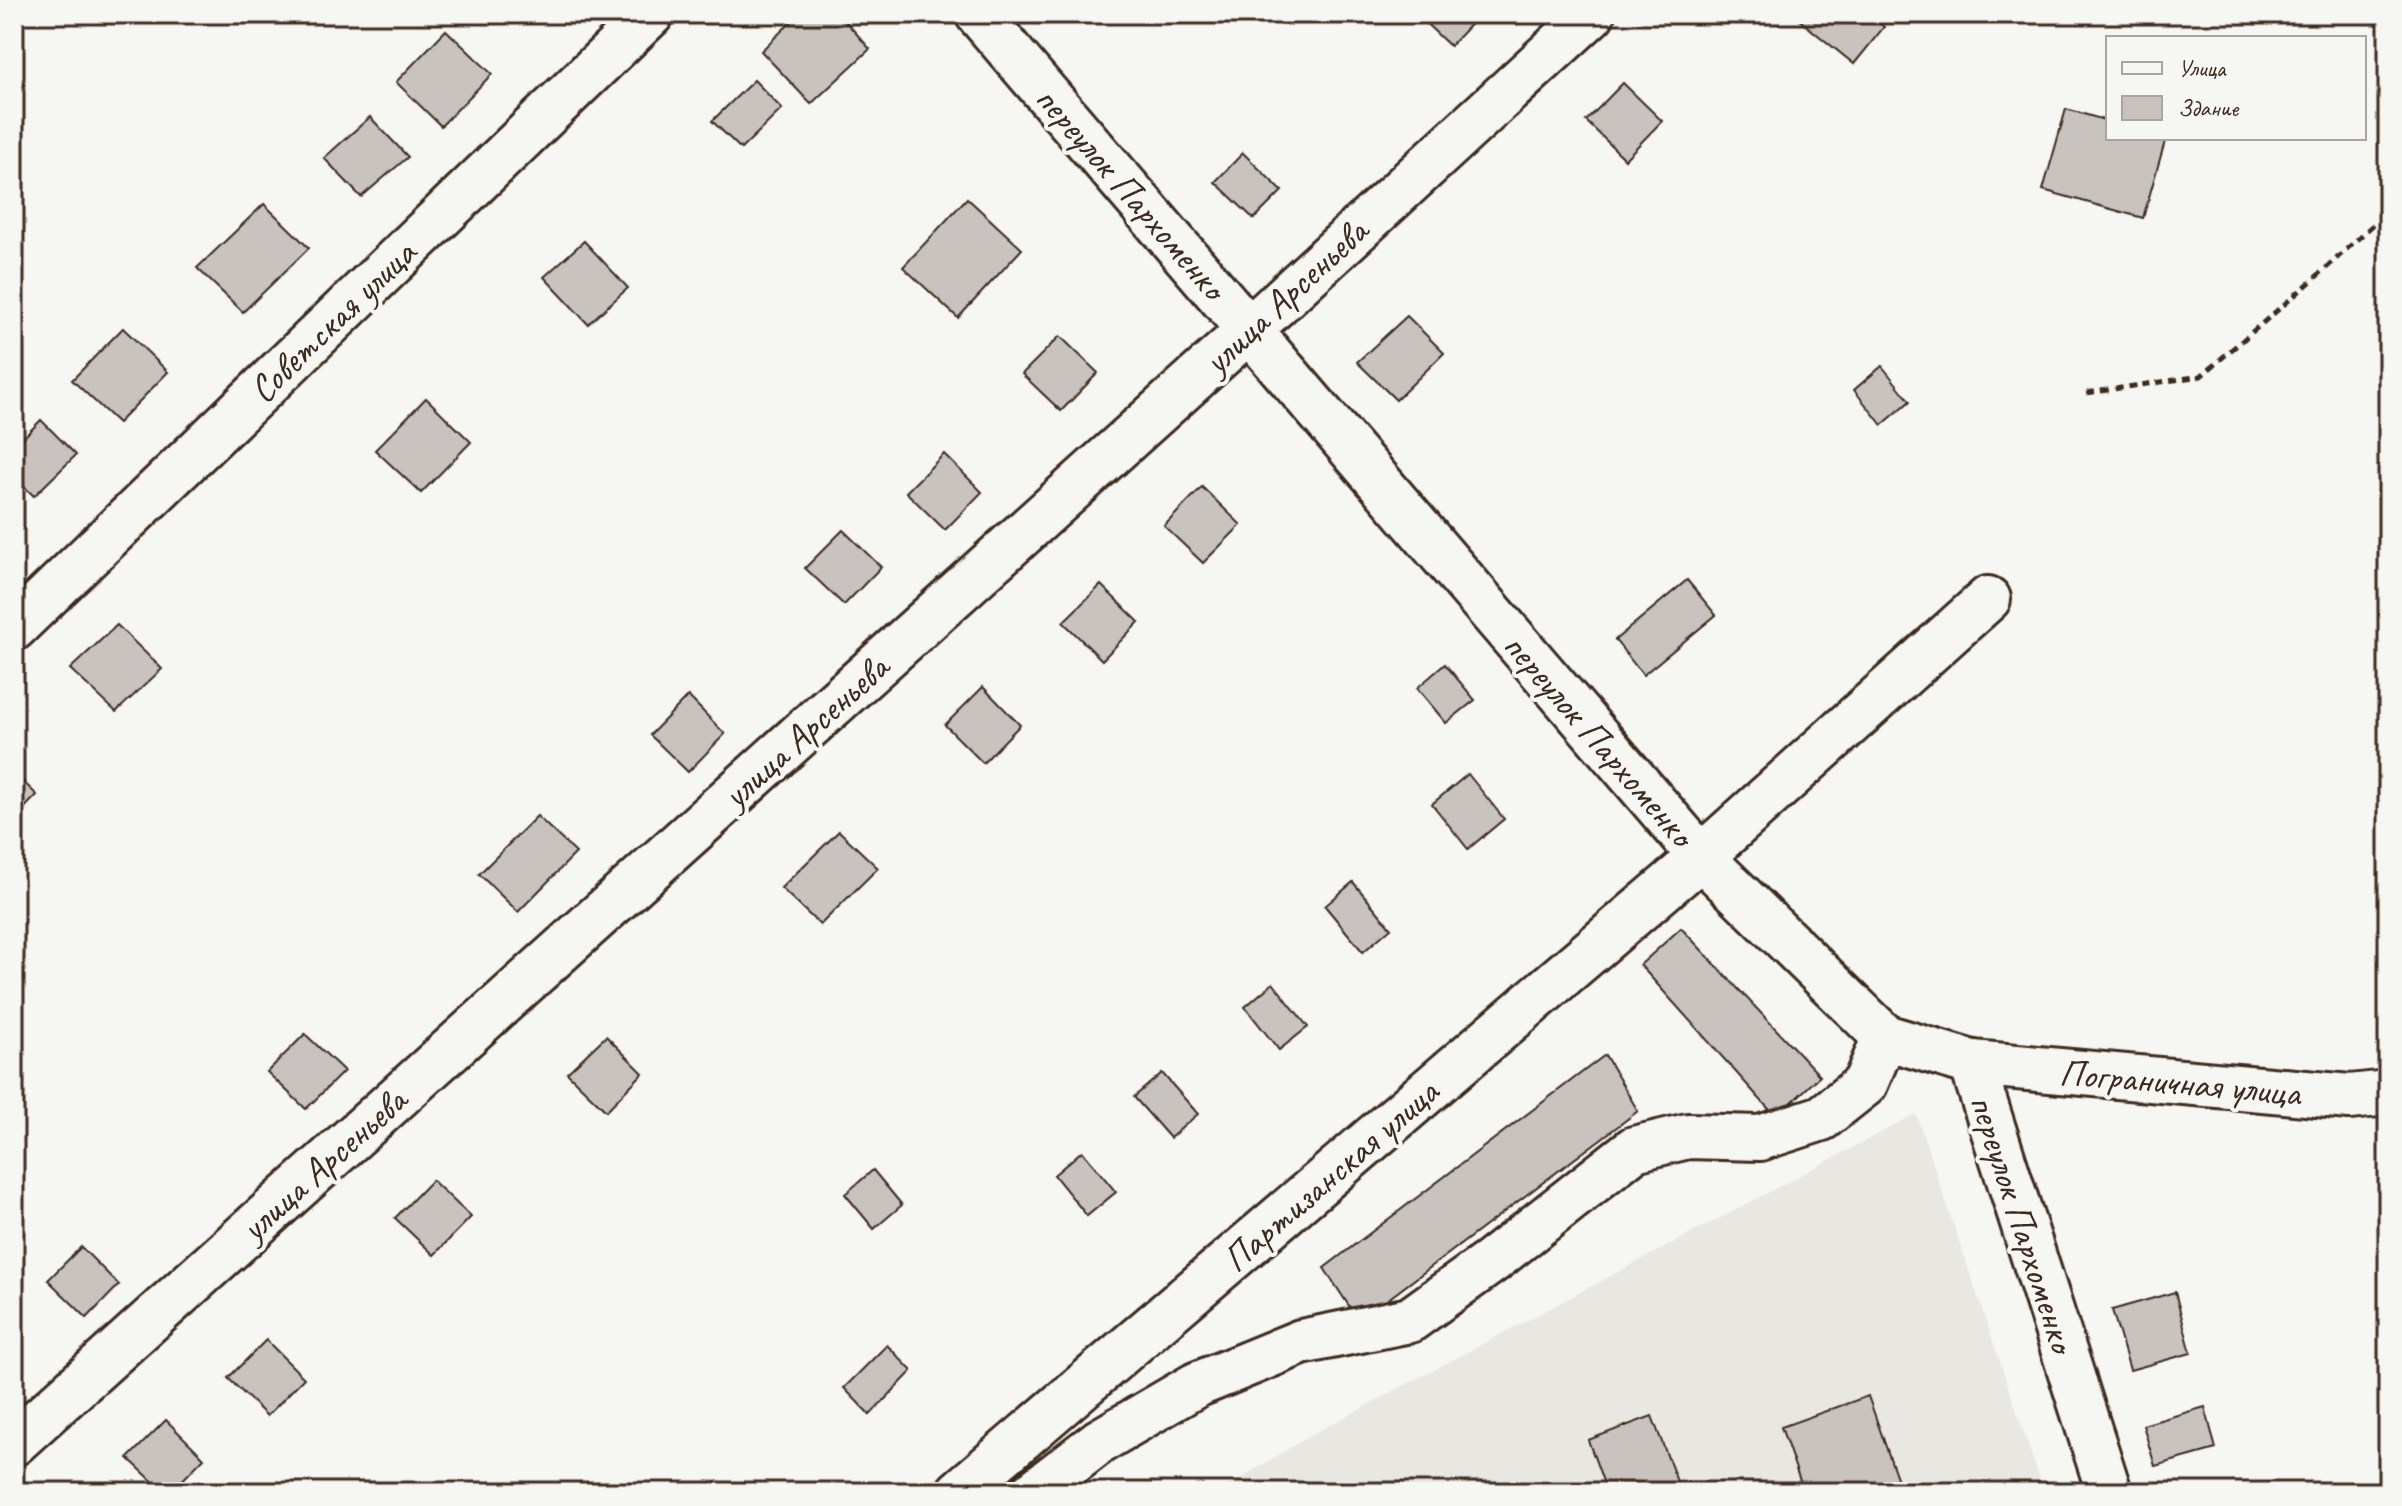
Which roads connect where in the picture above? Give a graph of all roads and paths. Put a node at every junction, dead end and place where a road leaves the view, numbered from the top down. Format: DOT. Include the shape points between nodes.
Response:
graph roads {
  1 [pos="651,14"];
  2 [pos="978,14"];
  3 [pos="1592,14"];
  4 [pos="2388,211"];
  5 [pos="1249,330"];
  6 [pos="2087,393"];
  7 [pos="1988,599"];
  8 [pos="14,628"];
  9 [pos="1701,857"];
  10 [pos="1885,1037"];
  11 [pos="1972,1063"];
  12 [pos="2388,1093"];
  13 [pos="14,1443"];
  14 [pos="959,1492"];
  15 [pos="1034,1492"];
  16 [pos="2109,1492"];
  1 -- 8 [label="street, Советская улица"];
  2 -- 5 [label="street, переулок Пархоменко"];
  3 -- 5 [label="street, улица Арсеньева"];
  4 -- 6 [label="path" via="2201,376"];
  5 -- 9 [label="street, переулок Пархоменко"];
  5 -- 13 [label="street, улица Арсеньева"];
  7 -- 9 [label="street, Партизанская улица"];
  9 -- 10 [label="street, переулок Пархоменко"];
  9 -- 14 [label="street, Партизанская улица"];
  10 -- 11 [label="street, переулок Пархоменко"];
  10 -- 15 [label="street" via="1865,1084 1822,1118 1760,1138 1688,1136 1634,1149 1410,1320 1301,1342 1196,1385 1100,1441"];
  11 -- 12 [label="street, Пограничная улица" via="2350,1097"];
  11 -- 16 [label="street, переулок Пархоменко"];
}
